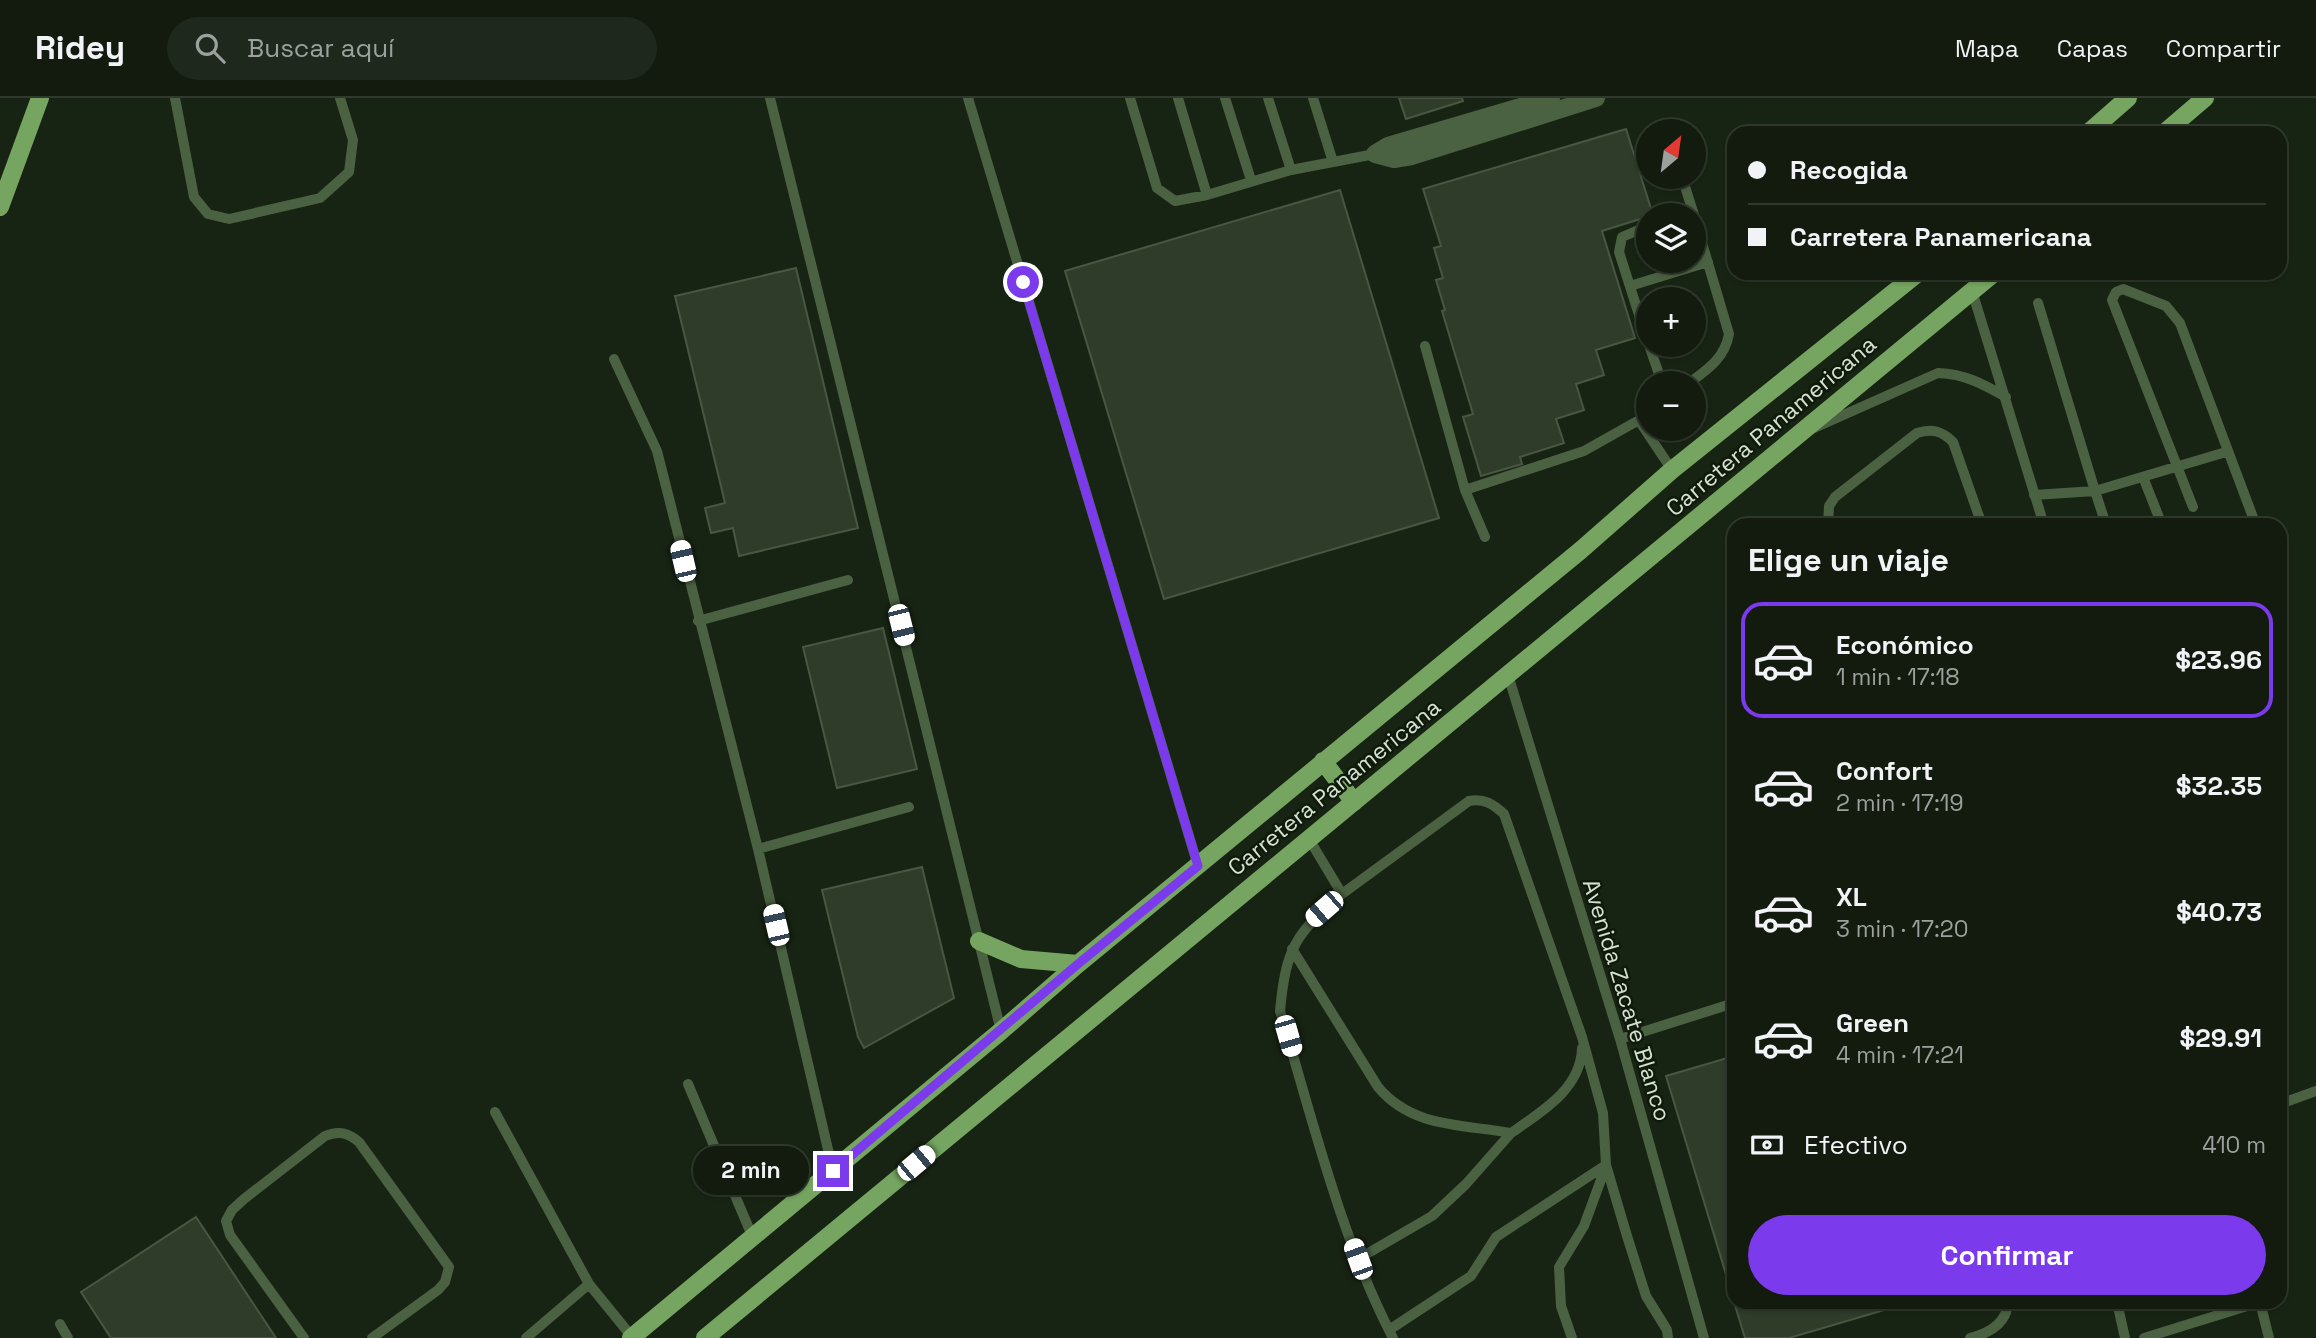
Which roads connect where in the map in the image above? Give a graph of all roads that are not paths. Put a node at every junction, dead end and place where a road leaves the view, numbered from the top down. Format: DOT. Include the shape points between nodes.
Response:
graph roads {
  1 [pos="40,98"];
  2 [pos="175,98"];
  3 [pos="341,98"];
  4 [pos="770,98"];
  5 [pos="968,98"];
  6 [pos="1130,98"];
  7 [pos="1178,98"];
  8 [pos="1225,98"];
  9 [pos="1268,98"];
  10 [pos="1313,98"];
  11 [pos="1551,98"];
  12 [pos="1596,98"];
  13 [pos="2128,98"];
  14 [pos="2205,98"];
  15 [pos="2096,126"];
  16 [pos="2172,126"];
  17 [pos="1376,154"];
  18 [pos="1333,162"];
  19 [pos="1291,170"];
  20 [pos="1251,180"];
  21 [pos="1207,195"];
  22 [pos="0,207"];
  23 [pos="1636,230"];
  24 [pos="1706,256"];
  25 [pos="1708,262"];
  26 [pos="1909,280"];
  27 [pos="1985,280"];
  28 [pos="1630,286"];
  29 [pos="1972,291"];
  30 [pos="2038,303"];
  31 [pos="1636,304"];
  32 [pos="1425,346"];
  33 [pos="614,359"];
  34 [pos="1705,371"];
  35 [pos="2006,397"];
  36 [pos="1636,422"];
  37 [pos="1801,434"];
  38 [pos="1656,441"];
  39 [pos="2226,452"];
  40 [pos="2177,467"];
  41 [pos="1672,470"];
  42 [pos="2143,477"];
  43 [pos="1465,490"];
  44 [pos="2095,491"];
  45 [pos="2034,495"];
  46 [pos="2193,507"];
  47 [pos="1828,518"];
  48 [pos="1980,518"];
  49 [pos="2042,518"];
  50 [pos="2104,518"];
  51 [pos="2159,518"];
  52 [pos="2253,518"];
  53 [pos="1485,537"];
  54 [pos="848,580"];
  55 [pos="698,621"];
  56 [pos="1508,675"];
  57 [pos="1323,761"];
  58 [pos="1354,802"];
  59 [pos="909,807"];
  60 [pos="1309,839"];
  61 [pos="758,849"];
  62 [pos="1198,866"];
  63 [pos="1342,894"];
  64 [pos="979,941"];
  65 [pos="1292,949"];
  66 [pos="1078,964"];
  67 [pos="1727,1005"];
  68 [pos="1001,1031"];
  69 [pos="1582,1037"];
  70 [pos="1620,1039"];
  71 [pos="688,1084"];
  72 [pos="2316,1091"];
  73 [pos="2287,1101"];
  74 [pos="495,1112"];
  75 [pos="1511,1133"];
  76 [pos="1606,1165"];
  77 [pos="833,1171"];
  78 [pos="753,1238"];
  79 [pos="1358,1259"];
  80 [pos="589,1284"];
  81 [pos="2007,1309"];
  82 [pos="2119,1309"];
  83 [pos="2237,1309"];
  84 [pos="2262,1309"];
  85 [pos="60,1324"];
  86 [pos="1391,1334"];
  87 [pos="713,1335"];
  88 [pos="68,1338"];
  89 [pos="304,1338"];
  90 [pos="372,1338"];
  91 [pos="526,1338"];
  92 [pos="632,1338"];
  93 [pos="1572,1338"];
  94 [pos="1668,1338"];
  95 [pos="1704,1338"];
  96 [pos="1970,1338"];
  97 [pos="2125,1338"];
  98 [pos="2144,1338"];
  99 [pos="2269,1338"];
  1 -- 22 [label="main road"];
  2 -- 3 [label="lane" via="194,197 208,214 229,219 320,198 349,172 353,140"];
  4 -- 64 [label="lane"];
  5 -- 62 [label="lane"];
  6 -- 21 [label="lane" via="1157,188 1175,201"];
  7 -- 21 [label="lane"];
  8 -- 20 [label="lane"];
  9 -- 19 [label="lane"];
  10 -- 18 [label="lane"];
  11 -- 17 [label="street" via="1388,146"];
  12 -- 17 [label="street" via="1412,156 1394,159"];
  13 -- 15 [label="main road"];
  14 -- 16 [label="main road"];
  17 -- 18 [label="lane"];
  18 -- 19 [label="lane"];
  19 -- 20 [label="lane"];
  20 -- 21 [label="lane"];
  23 -- 28 [label="lane" via="1619,244"];
  24 -- 25 [label="lane"];
  25 -- 28 [label="lane"];
  25 -- 34 [label="lane" via="1729,334 1727,345"];
  26 -- 41 [label="main road, Carretera Panamericana"];
  27 -- 29 [label="main road, Carretera Panamericana"];
  28 -- 31 [label="lane"];
  29 -- 35 [label="lane"];
  29 -- 37 [label="main road, Carretera Panamericana"];
  30 -- 44 [label="lane"];
  32 -- 43 [label="lane"];
  33 -- 55 [label="lane" via="657,451"];
  35 -- 37 [label="lane" via="1976,380 1938,373"];
  35 -- 45 [label="lane"];
  36 -- 43 [label="lane" via="1584,451"];
  37 -- 56 [label="main road, Carretera Panamericana"];
  38 -- 41 [label="lane"];
  39 -- 40 [label="lane"];
  39 -- 40 [label="lane" via="2180,323 2166,306 2123,289 2112,300"];
  39 -- 52 [label="lane"];
  40 -- 42 [label="lane"];
  40 -- 46 [label="lane"];
  41 -- 57 [label="main road, Carretera Panamericana"];
  42 -- 44 [label="lane"];
  42 -- 51 [label="lane"];
  43 -- 53 [label="lane"];
  44 -- 45 [label="lane"];
  44 -- 50 [label="lane"];
  45 -- 49 [label="lane"];
  47 -- 48 [label="lane" via="1835,497 1926,430 1953,442"];
  54 -- 55 [label="lane"];
  55 -- 61 [label="lane"];
  56 -- 58 [label="main road, Carretera Panamericana"];
  56 -- 70 [label="lane, Avenida Zacate Blanco"];
  57 -- 58 [label="main road"];
  57 -- 62 [label="main road, Carretera Panamericana"];
  58 -- 60 [label="main road, Carretera Panamericana"];
  59 -- 61 [label="lane"];
  60 -- 63 [label="lane"];
  60 -- 87 [label="main road, Carretera Panamericana"];
  61 -- 77 [label="lane"];
  62 -- 66 [label="main road, Carretera Panamericana"];
  63 -- 65 [label="lane" via="1307,925"];
  63 -- 69 [label="lane" via="1469,801 1492,803 1504,814"];
  64 -- 66 [label="main road" via="1020,960"];
  64 -- 68 [label="lane"];
  65 -- 75 [label="lane" via="1391,1103 1422,1119"];
  65 -- 79 [label="lane" via="1280,1011"];
  66 -- 68 [label="main road, Carretera Panamericana"];
  67 -- 70 [label="lane"];
  68 -- 77 [label="main road, Carretera Panamericana"];
  69 -- 75 [label="lane" via="1582,1056 1573,1079 1556,1101"];
  69 -- 76 [label="lane" via="1602,1112"];
  70 -- 95 [label="lane, Avenida Zacate Blanco"];
  71 -- 78 [label="lane"];
  72 -- 73 [label="lane"];
  74 -- 80 [label="lane"];
  75 -- 79 [label="lane" via="1432,1216"];
  76 -- 86 [label="lane" via="1496,1237 1471,1276"];
  76 -- 93 [label="lane" via="1584,1226 1559,1267 1561,1306"];
  76 -- 94 [label="lane" via="1646,1296"];
  77 -- 78 [label="main road, Carretera Panamericana"];
  78 -- 92 [label="main road, Carretera Panamericana"];
  79 -- 86 [label="lane"];
  80 -- 91 [label="lane"];
  80 -- 92 [label="lane"];
  81 -- 96 [label="lane" via="2002,1321"];
  82 -- 97 [label="lane"];
  83 -- 98 [label="lane"];
  84 -- 99 [label="lane"];
  85 -- 88 [label="lane"];
  89 -- 90 [label="lane" via="230,1235 226,1221 238,1204 334,1132 359,1142 449,1267 438,1290"];
}
